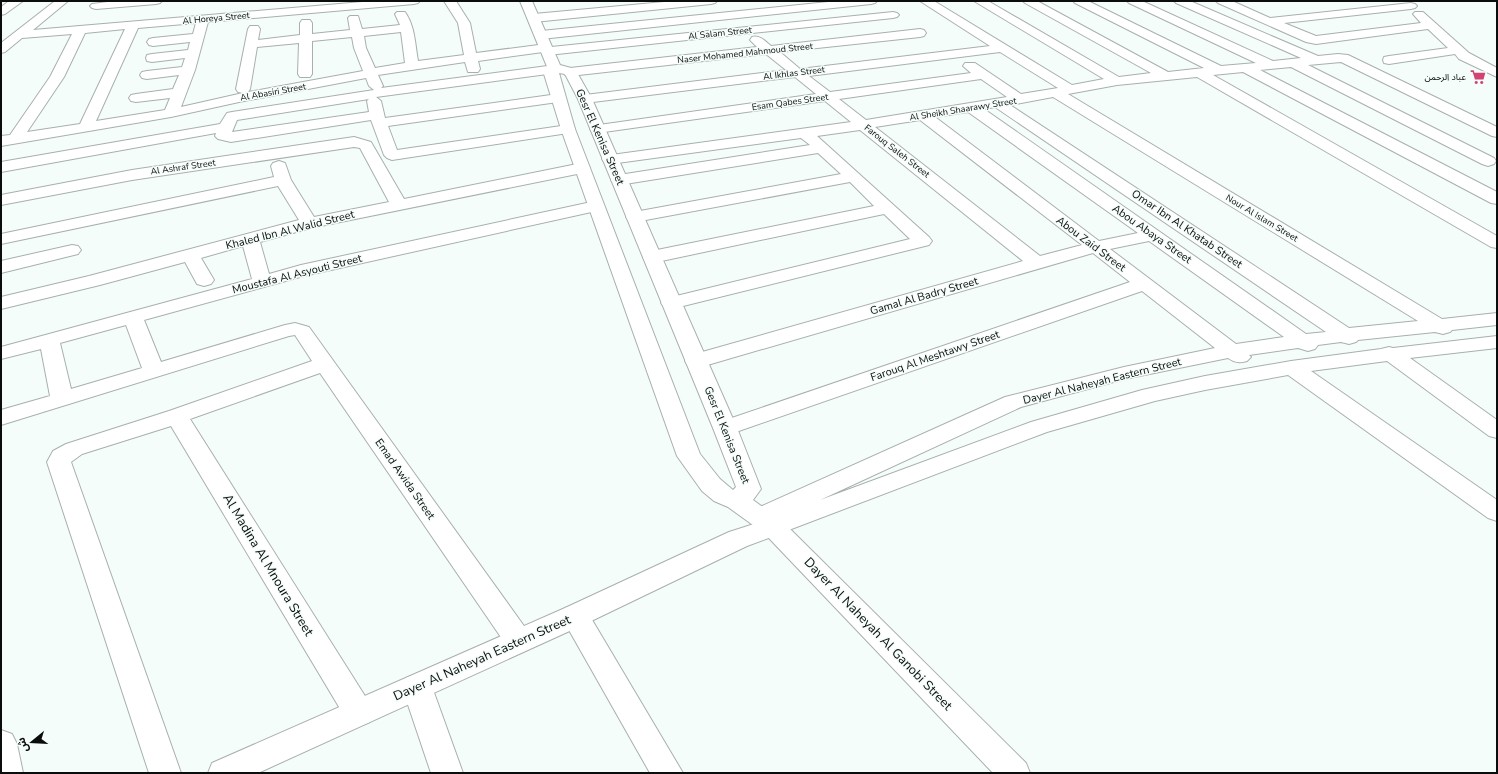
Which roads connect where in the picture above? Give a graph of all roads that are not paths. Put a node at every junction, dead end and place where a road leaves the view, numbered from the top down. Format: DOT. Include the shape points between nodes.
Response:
graph roads {
  1 [pos="17,1"];
  2 [pos="62,1"];
  3 [pos="156,1"];
  4 [pos="414,1"];
  5 [pos="450,1"];
  6 [pos="526,1"];
  7 [pos="596,1"];
  8 [pos="711,1"];
  9 [pos="872,1"];
  10 [pos="926,1"];
  11 [pos="980,1"];
  12 [pos="1029,1"];
  13 [pos="1079,1"];
  14 [pos="1133,1"];
  15 [pos="1180,1"];
  16 [pos="1252,1"];
  17 [pos="396,2"];
  18 [pos="686,2"];
  19 [pos="1225,2"];
  20 [pos="1408,3"];
  21 [pos="643,4"];
  22 [pos="352,6"];
  23 [pos="307,10"];
  24 [pos="1,12"];
  25 [pos="602,12"];
  26 [pos="256,14"];
  27 [pos="893,15"];
  28 [pos="87,17"];
  29 [pos="534,18"];
  30 [pos="203,19"];
  31 [pos="1270,21"];
  32 [pos="133,25"];
  33 [pos="1430,25"];
  34 [pos="407,28"];
  35 [pos="1084,31"];
  36 [pos="357,33"];
  37 [pos="920,33"];
  38 [pos="21,34"];
  39 [pos="541,35"];
  40 [pos="198,37"];
  41 [pos="1042,37"];
  42 [pos="306,38"];
  43 [pos="756,40"];
  44 [pos="153,42"];
  45 [pos="251,44"];
  46 [pos="998,45"];
  47 [pos="770,50"];
  48 [pos="1458,50"];
  49 [pos="193,53"];
  50 [pos="3,54"];
  51 [pos="951,54"];
  52 [pos="152,58"];
  53 [pos="555,60"];
  54 [pos="1316,60"];
  55 [pos="1389,60"];
  56 [pos="1292,62"];
  57 [pos="472,63"];
  58 [pos="1270,64"];
  59 [pos="412,66"];
  60 [pos="1244,67"];
  61 [pos="188,70"];
  62 [pos="1218,70"];
  63 [pos="1198,72"];
  64 [pos="371,73"];
  65 [pos="798,73"];
  66 [pos="1497,73"];
  67 [pos="147,74"];
  68 [pos="305,74"];
  69 [pos="982,75"];
  70 [pos="1164,75"];
  71 [pos="1117,81"];
  72 [pos="243,89"];
  73 [pos="1062,91"];
  74 [pos="180,93"];
  75 [pos="375,93"];
  76 [pos="828,96"];
  77 [pos="136,98"];
  78 [pos="558,98"];
  79 [pos="585,99"];
  80 [pos="1019,99"];
  81 [pos="998,103"];
  82 [pos="971,107"];
  83 [pos="171,113"];
  84 [pos="923,115"];
  85 [pos="378,119"];
  86 [pos="864,125"];
  87 [pos="86,127"];
  88 [pos="225,127"];
  89 [pos="568,129"];
  90 [pos="597,129"];
  91 [pos="1497,133"];
  92 [pos="806,134"];
  93 [pos="15,139"];
  94 [pos="1,141"];
  95 [pos="822,148"];
  96 [pos="276,154"];
  97 [pos="610,159"];
  98 [pos="1493,160"];
  99 [pos="1,167"];
  100 [pos="582,168"];
  101 [pos="1439,169"];
  102 [pos="853,177"];
  103 [pos="283,180"];
  104 [pos="619,180"];
  105 [pos="1497,199"];
  106 [pos="1,200"];
  107 [pos="399,205"];
  108 [pos="596,206"];
  109 [pos="888,208"];
  110 [pos="634,217"];
  111 [pos="309,223"];
  112 [pos="1152,235"];
  113 [pos="1,239"];
  114 [pos="250,239"];
  115 [pos="1497,243"];
  116 [pos="1096,247"];
  117 [pos="72,250"];
  118 [pos="190,255"];
  119 [pos="652,257"];
  120 [pos="1037,263"];
  121 [pos="1,266"];
  122 [pos="204,280"];
  123 [pos="262,281"];
  124 [pos="1144,284"];
  125 [pos="1,303"];
  126 [pos="671,303"];
  127 [pos="133,317"];
  128 [pos="1497,319"];
  129 [pos="1438,325"];
  130 [pos="1345,335"];
  131 [pos="50,340"];
  132 [pos="1302,340"];
  133 [pos="1497,342"];
  134 [pos="1469,345"];
  135 [pos="1233,351"];
  136 [pos="1,353"];
  137 [pos="1382,354"];
  138 [pos="696,360"];
  139 [pos="1333,361"];
  140 [pos="325,364"];
  141 [pos="1292,367"];
  142 [pos="154,371"];
  143 [pos="1260,373"];
  144 [pos="62,400"];
  145 [pos="178,416"];
  146 [pos="1,418"];
  147 [pos="725,428"];
  148 [pos="1497,431"];
  149 [pos="1497,512"];
  150 [pos="757,515"];
  151 [pos="575,616"];
  152 [pos="519,641"];
  153 [pos="417,687"];
  154 [pos="359,713"];
  155 [pos="1,744"];
  156 [pos="6,773"];
  157 [pos="165,773"];
  158 [pos="224,773"];
  159 [pos="447,773"];
  160 [pos="667,773"];
  161 [pos="1014,773"];
  1 -- 24 [label="main road"];
  2 -- 38 [label="main road"];
  3 -- 28 [label="main road"];
  4 -- 17 [label="main road, Al Horeya Street"];
  5 -- 57 [label="main road" via="464,22"];
  6 -- 29 [label="main road, Gesr El Kenisa Street"];
  7 -- 25 [label="main road"];
  8 -- 18 [label="main road"];
  9 -- 27 [label="main road"];
  9 -- 39 [label="main road"];
  10 -- 46 [label="main road, Nour Al Islam Street"];
  11 -- 41 [label="main road"];
  12 -- 35 [label="main road"];
  13 -- 62 [label="main road"];
  14 -- 58 [label="main road"];
  15 -- 54 [label="main road"];
  16 -- 19 [label="main road"];
  17 -- 22 [label="main road, Al Horeya Street"];
  17 -- 34 [label="main road"];
  18 -- 21 [label="main road"];
  19 -- 31 [label="main road"];
  20 -- 31 [label="main road"];
  20 -- 33 [label="main road"];
  21 -- 25 [label="main road"];
  22 -- 23 [label="main road, Al Horeya Street"];
  22 -- 36 [label="main road"];
  23 -- 26 [label="main road, Al Horeya Street"];
  23 -- 42 [label="main road"];
  25 -- 29 [label="main road"];
  26 -- 30 [label="main road, Al Horeya Street"];
  26 -- 45 [label="main road"];
  27 -- 37 [label="main road"];
  27 -- 53 [label="main road, Al Salam Street"];
  28 -- 32 [label="main road, Al Horeya Street"];
  28 -- 38 [label="main road, Al Horeya Street"];
  28 -- 93 [label="main road" via="57,77"];
  29 -- 39 [label="main road, Gesr El Kenisa Street"];
  30 -- 32 [label="main road, Al Horeya Street"];
  30 -- 40 [label="main road"];
  31 -- 33 [label="main road" via="1316,40"];
  32 -- 87 [label="main road"];
  33 -- 48 [label="main road"];
  34 -- 36 [label="main road"];
  34 -- 59 [label="main road"];
  35 -- 41 [label="main road, Al Ikhlas Street"];
  35 -- 70 [label="main road"];
  36 -- 42 [label="main road"];
  36 -- 64 [label="main road" via="360,48"];
  37 -- 47 [label="main road, Naser Mohamed Mahmoud Street"];
  37 -- 51 [label="main road"];
  38 -- 50 [label="main road"];
  39 -- 53 [label="main road, Gesr El Kenisa Street"];
  40 -- 44 [label="main road"];
  40 -- 49 [label="main road"];
  41 -- 46 [label="main road, Al Ikhlas Street"];
  41 -- 71 [label="main road"];
  42 -- 45 [label="main road"];
  42 -- 68 [label="main road"];
  43 -- 47 [label="main road, Farouq Saleh Street"];
  45 -- 72 [label="main road"];
  46 -- 51 [label="main road, Al Ikhlas Street"];
  46 -- 73 [label="main road, Nour Al Islam Street"];
  47 -- 53 [label="main road, Naser Mohamed Mahmoud Street"];
  47 -- 65 [label="main road, Farouq Saleh Street"];
  48 -- 55 [label="main road"];
  48 -- 66 [label="main road" via="1469,59"];
  49 -- 52 [label="main road"];
  49 -- 61 [label="main road"];
  51 -- 65 [label="main road, Al Ikhlas Street"];
  51 -- 69 [label="main road"];
  53 -- 57 [label="main road, Al Abasiri Street"];
  53 -- 75 [label="main road"];
  53 -- 78 [label="main road, Gesr El Kenisa Street" via="551,74"];
  53 -- 79 [label="main road, Gesr El Kenisa Street"];
  54 -- 56 [label="main road, Al Sheikh Shaarawy Street"];
  54 -- 91 [label="main road, Al Sheikh Shaarawy Street" via="1343,58"];
  56 -- 58 [label="main road, Al Sheikh Shaarawy Street"];
  56 -- 98 [label="main road"];
  57 -- 59 [label="main road, Al Abasiri Street"];
  58 -- 60 [label="main road, Al Sheikh Shaarawy Street"];
  59 -- 64 [label="main road, Al Abasiri Street"];
  60 -- 62 [label="main road, Al Sheikh Shaarawy Street"];
  60 -- 101 [label="main road"];
  61 -- 67 [label="main road"];
  61 -- 74 [label="main road"];
  62 -- 63 [label="main road, Al Sheikh Shaarawy Street"];
  63 -- 70 [label="main road, Al Sheikh Shaarawy Street"];
  63 -- 115 [label="main road"];
  64 -- 75 [label="main road"];
  64 -- 83 [label="main road, Al Abasiri Street"];
  65 -- 76 [label="main road, Farouq Saleh Street"];
  65 -- 79 [label="main road, Al Ikhlas Street"];
  69 -- 76 [label="main road, Esam Qabes Street"];
  69 -- 80 [label="main road"];
  70 -- 71 [label="main road, Al Sheikh Shaarawy Street"];
  71 -- 73 [label="main road, Al Sheikh Shaarawy Street"];
  73 -- 80 [label="main road, Al Sheikh Shaarawy Street"];
  73 -- 129 [label="main road, Nour Al Islam Street"];
  74 -- 77 [label="main road"];
  74 -- 83 [label="main road"];
  75 -- 85 [label="main road"];
  75 -- 88 [label="main road" via="232,116"];
  76 -- 86 [label="main road, Farouq Saleh Street"];
  76 -- 90 [label="main road, Esam Qabes Street"];
  78 -- 85 [label="main road"];
  78 -- 89 [label="main road, Gesr El Kenisa Street"];
  79 -- 90 [label="main road, Gesr El Kenisa Street"];
  80 -- 81 [label="main road, Al Sheikh Shaarawy Street"];
  81 -- 82 [label="main road, Al Sheikh Shaarawy Street"];
  81 -- 130 [label="main road, Omar Ibn Al Khatab Street"];
  82 -- 84 [label="main road, Al Sheikh Shaarawy Street"];
  82 -- 112 [label="main road, Abou Abaya Street"];
  83 -- 87 [label="main road, Al Abasiri Street"];
  84 -- 86 [label="main road, Al Sheikh Shaarawy Street"];
  84 -- 116 [label="main road, Abou Zaid Street"];
  85 -- 88 [label="main road" via="228,137 223,136"];
  85 -- 89 [label="main road" via="391,155"];
  86 -- 92 [label="main road, Al Sheikh Shaarawy Street"];
  86 -- 120 [label="main road, Farouq Saleh Street"];
  87 -- 93 [label="main road, Al Abasiri Street"];
  88 -- 99 [label="main road"];
  89 -- 100 [label="main road, Gesr El Kenisa Street"];
  90 -- 97 [label="main road, Gesr El Kenisa Street"];
  92 -- 95 [label="main road"];
  92 -- 97 [label="main road, Al Sheikh Shaarawy Street"];
  93 -- 94 [label="main road, Al Abasiri Street"];
  95 -- 102 [label="main road"];
  95 -- 104 [label="main road"];
  96 -- 103 [label="main road"];
  96 -- 106 [label="main road, Al Ashraf Street" via="132,175"];
  96 -- 107 [label="main road, Al Ashraf Street" via="354,142 362,143"];
  97 -- 104 [label="main road, Gesr El Kenisa Street"];
  98 -- 101 [label="main road"];
  100 -- 107 [label="main road, Khaled Ibn Al Walid Street"];
  100 -- 108 [label="main road, Gesr El Kenisa Street"];
  101 -- 105 [label="main road"];
  102 -- 109 [label="main road"];
  102 -- 110 [label="main road"];
  103 -- 111 [label="main road"];
  103 -- 113 [label="main road"];
  104 -- 110 [label="main road, Gesr El Kenisa Street"];
  107 -- 111 [label="main road, Khaled Ibn Al Walid Street"];
  108 -- 123 [label="main road, Moustafa Al Asyouti Street"];
  108 -- 150 [label="main road, Gesr El Kenisa Street" via="689,456 711,485"];
  109 -- 119 [label="main road"];
  109 -- 126 [label="main road" via="923,241"];
  110 -- 119 [label="main road, Gesr El Kenisa Street"];
  111 -- 114 [label="main road, Khaled Ibn Al Walid Street"];
  112 -- 116 [label="main road, Gamal Al Badry Street"];
  112 -- 132 [label="main road, Abou Abaya Street"];
  114 -- 118 [label="main road, Khaled Ibn Al Walid Street"];
  114 -- 123 [label="main road"];
  116 -- 120 [label="main road, Gamal Al Badry Street"];
  116 -- 124 [label="main road, Abou Zaid Street"];
  117 -- 121 [label="main road"];
  118 -- 122 [label="main road"];
  118 -- 125 [label="main road, Khaled Ibn Al Walid Street"];
  119 -- 126 [label="main road, Gesr El Kenisa Street"];
  120 -- 138 [label="main road, Gamal Al Badry Street"];
  123 -- 127 [label="main road, Moustafa Al Asyouti Street"];
  124 -- 135 [label="main road, Abou Zaid Street"];
  124 -- 147 [label="main road, Farouq Al Meshtawy Street"];
  126 -- 138 [label="main road, Gesr El Kenisa Street"];
  127 -- 131 [label="main road, Moustafa Al Asyouti Street"];
  127 -- 142 [label="main road"];
  128 -- 129 [label="main road, Dayer Al Naheyah Eastern Street"];
  129 -- 130 [label="main road, Dayer Al Naheyah Eastern Street"];
  129 -- 134 [label="main road, Nour Al Islam Street"];
  130 -- 132 [label="main road, Dayer Al Naheyah Eastern Street"];
  130 -- 137 [label="main road, Omar Ibn Al Khatab Street"];
  131 -- 136 [label="main road, Moustafa Al Asyouti Street"];
  131 -- 144 [label="main road"];
  132 -- 135 [label="main road, Dayer Al Naheyah Eastern Street"];
  132 -- 139 [label="main road, Abou Abaya Street"];
  133 -- 134 [label="main road, Dayer Al Naheyah Eastern Street"];
  134 -- 137 [label="main road, Dayer Al Naheyah Eastern Street"];
  135 -- 143 [label="main road, Abou Zaid Street"];
  135 -- 150 [label="main road, Dayer Al Naheyah Eastern Street" via="1124,373 1014,402"];
  137 -- 139 [label="main road, Dayer Al Naheyah Eastern Street"];
  137 -- 148 [label="main road, Omar Ibn Al Khatab Street"];
  138 -- 147 [label="main road, Gesr El Kenisa Street"];
  139 -- 141 [label="main road, Dayer Al Naheyah Eastern Street"];
  140 -- 142 [label="main road, Emad Awida Street" via="302,331 295,329"];
  140 -- 145 [label="main road"];
  140 -- 152 [label="main road, Emad Awida Street"];
  141 -- 143 [label="main road, Dayer Al Naheyah Eastern Street"];
  141 -- 149 [label="main road"];
  142 -- 144 [label="main road"];
  143 -- 150 [label="main road, Dayer Al Naheyah Eastern Street" via="1150,395"];
  144 -- 146 [label="main road"];
  145 -- 154 [label="main road, Al Madina Al Mnoura Street"];
  145 -- 157 [label="main road" via="74,448 58,462"];
  147 -- 150 [label="main road, Gesr El Kenisa Street" via="750,489"];
  150 -- 151 [label="main road, Dayer Al Naheyah Eastern Street" via="738,539"];
  150 -- 161 [label="main road, Dayer Al Naheyah Al Ganobi Street"];
  151 -- 152 [label="main road, Dayer Al Naheyah Eastern Street"];
  151 -- 160 [label="main road"];
  152 -- 153 [label="main road, Dayer Al Naheyah Eastern Street"];
  153 -- 154 [label="main road, Dayer Al Naheyah Eastern Street"];
  153 -- 159 [label="main road"];
  154 -- 158 [label="main road, Dayer Al Naheyah Eastern Street"];
  155 -- 156 [label="main road"];
}
